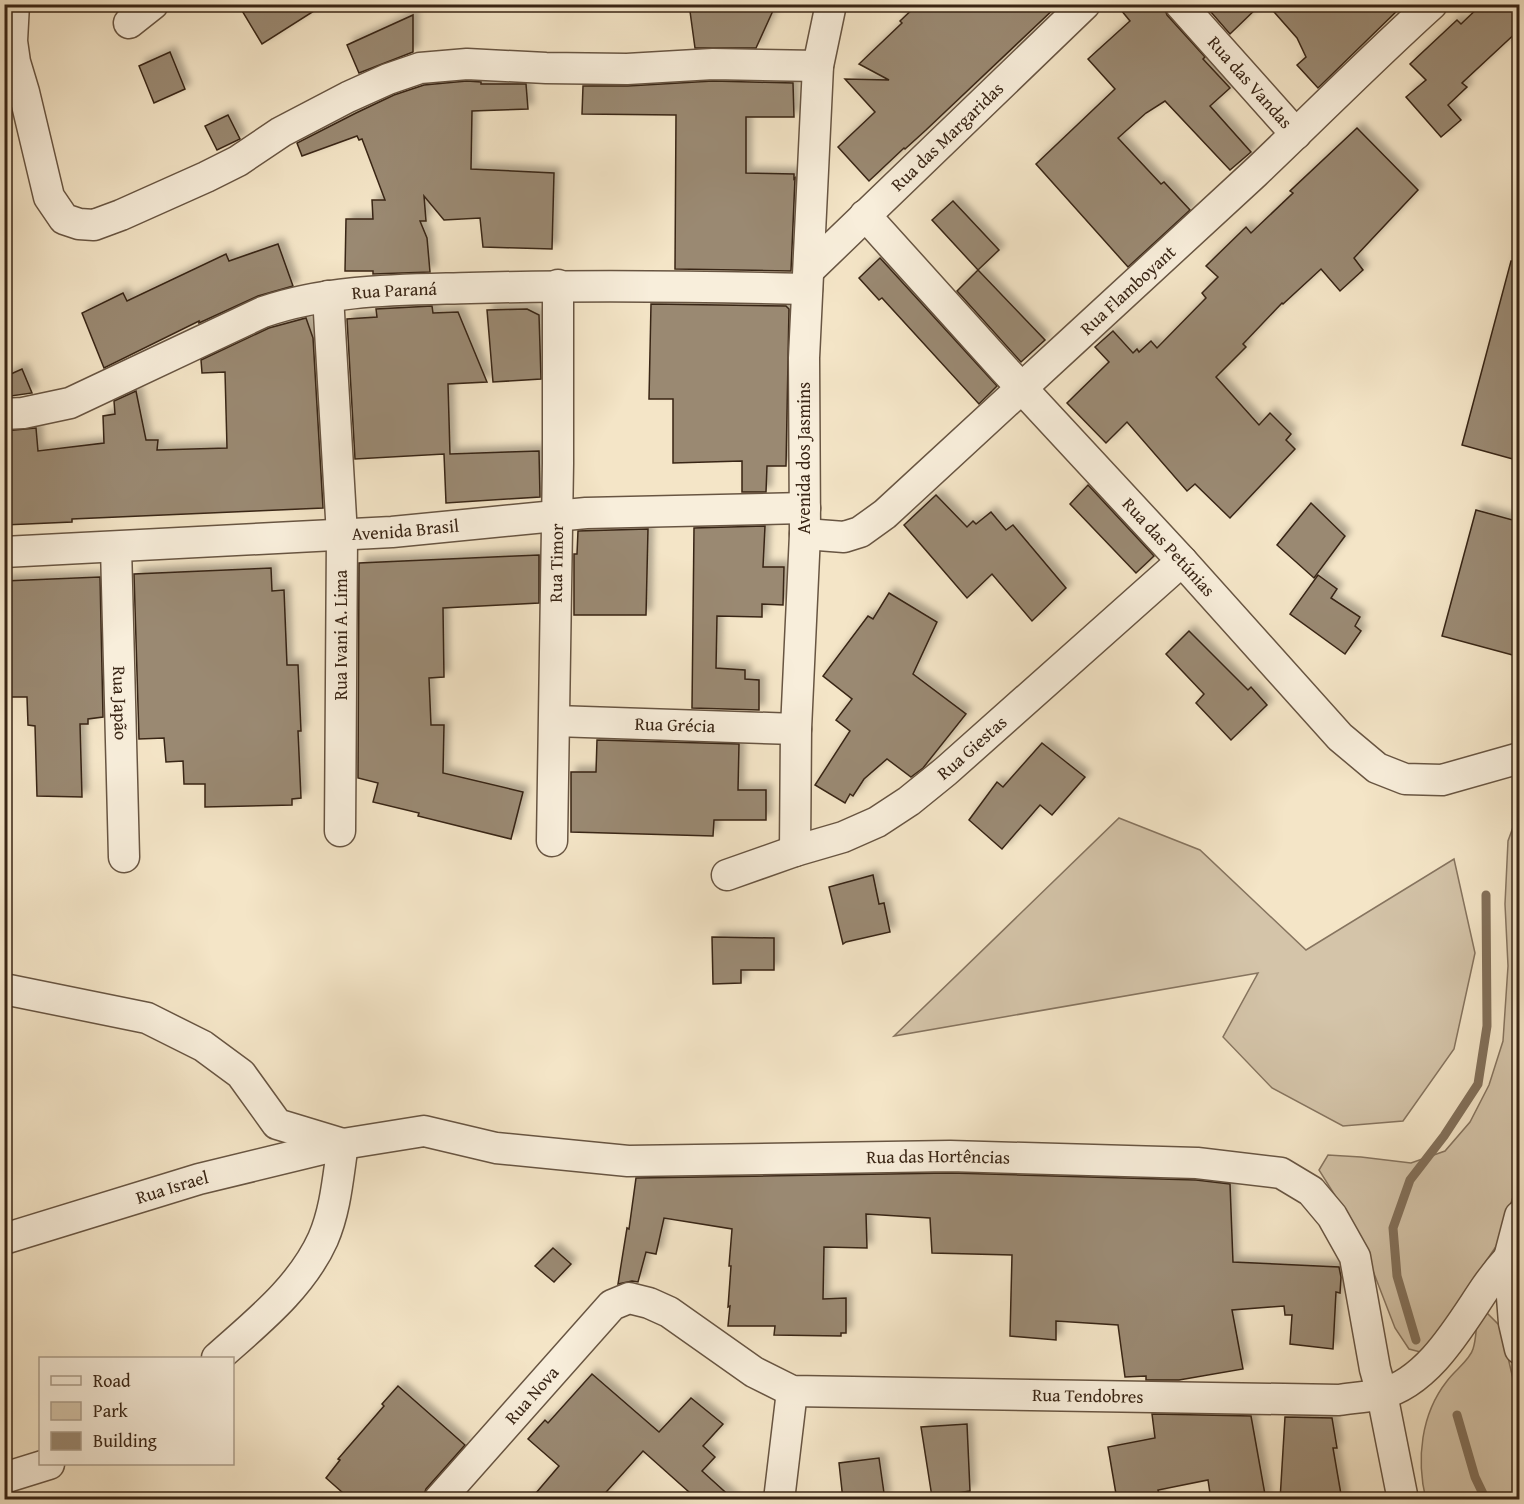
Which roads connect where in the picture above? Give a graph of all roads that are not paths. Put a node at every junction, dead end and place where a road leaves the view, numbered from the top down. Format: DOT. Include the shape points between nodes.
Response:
graph roads {
  1 [pos="14,4"];
  2 [pos="153,4"];
  3 [pos="831,4"];
  4 [pos="1085,4"];
  5 [pos="1180,4"];
  6 [pos="1432,4"];
  7 [pos="129,23"];
  8 [pos="818,66"];
  9 [pos="1296,135"];
  10 [pos="865,214"];
  11 [pos="808,279"];
  12 [pos="558,285"];
  13 [pos="328,296"];
  14 [pos="1022,388"];
  15 [pos="4,414"];
  16 [pos="557,515"];
  17 [pos="805,521"];
  18 [pos="342,535"];
  19 [pos="116,547"];
  20 [pos="4,552"];
  21 [pos="1182,561"];
  22 [pos="555,721"];
  23 [pos="796,729"];
  24 [pos="1520,758"];
  25 [pos="340,831"];
  26 [pos="552,841"];
  27 [pos="795,851"];
  28 [pos="124,857"];
  29 [pos="727,875"];
  30 [pos="4,988"];
  31 [pos="343,1144"];
  32 [pos="1520,1216"];
  33 [pos="4,1239"];
  34 [pos="1509,1258"];
  35 [pos="1520,1349"];
  36 [pos="219,1357"];
  37 [pos="792,1391"];
  38 [pos="1382,1394"];
  39 [pos="47,1465"];
  40 [pos="4,1478"];
  41 [pos="778,1499"];
  42 [pos="439,1500"];
  43 [pos="1403,1500"];
  1 -- 8 [label="street" via="15,62 49,197 64,219 79,224 94,225 112,219 206,177 348,97 420,68 467,64 618,69 713,64"];
  2 -- 7 [label="street"];
  3 -- 8 [label="street, Avenida dos Jasmins"];
  4 -- 10 [label="street, Rua das Margaridas"];
  5 -- 9 [label="street, Rua das Vandas"];
  6 -- 9 [label="street, Rua Flamboyant"];
  8 -- 11 [label="street, Avenida dos Jasmins"];
  9 -- 14 [label="street, Rua Flamboyant"];
  10 -- 11 [label="street, Rua das Margaridas"];
  10 -- 14 [label="street, Rua das Petúnias"];
  11 -- 12 [label="street, Rua Paraná"];
  11 -- 17 [label="street, Avenida dos Jasmins" via="804,358"];
  12 -- 13 [label="street, Rua Paraná"];
  12 -- 16 [label="street, Rua Timor"];
  13 -- 15 [label="street, Rua Paraná" via="263,312 70,403"];
  13 -- 18 [label="street, Rua Ivani A. Lima"];
  14 -- 17 [label="street, Rua Flamboyant" via="885,514 860,532 844,537"];
  14 -- 21 [label="street, Rua das Petúnias"];
  16 -- 17 [label="street, Avenida Brasil"];
  16 -- 18 [label="street, Avenida Brasil"];
  16 -- 22 [label="street, Rua Timor"];
  17 -- 23 [label="street, Avenida dos Jasmins"];
  18 -- 19 [label="street, Avenida Brasil"];
  18 -- 25 [label="street, Rua Ivani A. Lima"];
  19 -- 20 [label="street, Avenida Brasil"];
  19 -- 28 [label="street, Rua Japão"];
  21 -- 24 [label="street, Rua das Petúnias" via="1340,737 1377,768 1405,779 1442,780"];
  21 -- 27 [label="street, Rua Giestas" via="909,801 877,822 843,837"];
  22 -- 23 [label="street, Rua Grécia"];
  22 -- 26 [label="street, Rua Timor"];
  23 -- 27 [label="street, Avenida dos Jasmins"];
  27 -- 29 [label="street, Rua Giestas"];
  30 -- 31 [label="street" via="147,1018 203,1046 241,1074 277,1124"];
  31 -- 33 [label="street, Rua Israel" via="199,1179"];
  31 -- 36 [label="street" via="336,1198 323,1239 302,1274 277,1304"];
  31 -- 38 [label="street, Rua das Hortências" via="424,1131 496,1148 628,1161 950,1156 1197,1163 1281,1173 1311,1191 1332,1216 1355,1257"];
  32 -- 34 [label="street"];
  34 -- 35 [label="street"];
  34 -- 38 [label="street, Rua Tendobres" via="1450,1341 1404,1384"];
  37 -- 38 [label="street, Rua Tendobres" via="1339,1400"];
  37 -- 41 [label="street"];
  37 -- 42 [label="street, Rua Nova" via="754,1372 669,1312 629,1298 612,1305"];
  38 -- 43 [label="street, Rua das Hortências"];
  39 -- 40 [label="street"];
}
